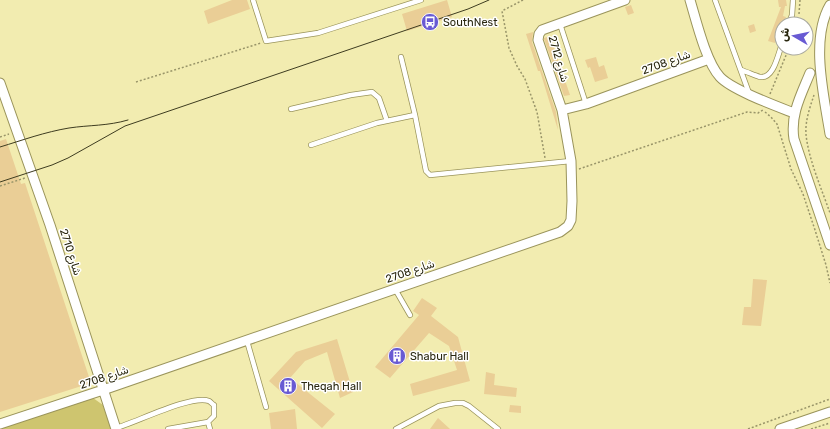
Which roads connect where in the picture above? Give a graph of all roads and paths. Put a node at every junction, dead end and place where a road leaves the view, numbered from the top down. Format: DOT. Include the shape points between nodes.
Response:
graph roads {
  1 [pos="252,0"];
  2 [pos="421,0"];
  3 [pos="523,0"];
  4 [pos="625,0"];
  5 [pos="690,0"];
  6 [pos="715,0"];
  7 [pos="793,0"];
  8 [pos="830,5"];
  9 [pos="792,16"];
  10 [pos="560,24"];
  11 [pos="266,41"];
  12 [pos="778,56"];
  13 [pos="786,56"];
  14 [pos="401,57"];
  15 [pos="709,59"];
  16 [pos="741,70"];
  17 [pos="810,73"];
  18 [pos="136,82"];
  19 [pos="0,83"];
  20 [pos="749,93"];
  21 [pos="814,95"];
  22 [pos="586,104"];
  23 [pos="765,106"];
  24 [pos="291,109"];
  25 [pos="562,110"];
  26 [pos="794,113"];
  27 [pos="415,115"];
  28 [pos="387,121"];
  29 [pos="830,134"];
  30 [pos="311,145"];
  31 [pos="571,161"];
  32 [pos="546,163"];
  33 [pos="572,171"];
  34 [pos="33,175"];
  35 [pos="0,186"];
  36 [pos="830,213"];
  37 [pos="830,245"];
  38 [pos="830,283"];
  39 [pos="395,289"];
  40 [pos="410,315"];
  41 [pos="247,341"];
  42 [pos="103,390"];
  43 [pos="830,399"];
  44 [pos="266,407"];
  45 [pos="830,412"];
  46 [pos="208,422"];
  47 [pos="830,423"];
  48 [pos="0,424"];
  49 [pos="116,428"];
  50 [pos="168,429"];
  51 [pos="210,429"];
  52 [pos="396,429"];
  53 [pos="498,429"];
  54 [pos="748,429"];
  55 [pos="780,429"];
  56 [pos="811,429"];
  1 -- 11 [label="lane"];
  2 -- 11 [label="lane" via="318,32"];
  3 -- 32 [label="path" via="502,10 509,48 525,79 537,112"];
  4 -- 10 [label="street, شارع 2712"];
  5 -- 15 [label="street"];
  6 -- 16 [label="lane"];
  7 -- 9 [label="lane"];
  8 -- 29 [label="street" via="824,19 819,48"];
  10 -- 22 [label="lane"];
  10 -- 25 [label="street, شارع 2712" via="542,30 538,37"];
  11 -- 18 [label="path"];
  12 -- 16 [label="lane" via="772,72 768,75 760,76"];
  13 -- 23 [label="path"];
  14 -- 27 [label="lane"];
  15 -- 20 [label="street" via="721,78"];
  15 -- 22 [label="street, شارع 2708"];
  16 -- 20 [label="lane"];
  17 -- 26 [label="street"];
  19 -- 34 [label="street, شارع 2710"];
  20 -- 23 [label="street"];
  21 -- 36 [label="path" via="806,133"];
  22 -- 25 [label="street, شارع 2708"];
  23 -- 26 [label="street"];
  23 -- 33 [label="path" via="758,113 747,112"];
  23 -- 38 [label="path" via="777,124 791,169 803,194"];
  24 -- 28 [label="lane" via="372,92 379,98"];
  25 -- 31 [label="street, شارع 2708"];
  26 -- 37 [label="street" via="794,139"];
  27 -- 28 [label="lane"];
  27 -- 32 [label="lane" via="426,171 430,175"];
  28 -- 30 [label="lane"];
  31 -- 32 [label="lane"];
  31 -- 33 [label="street, شارع 2708"];
  33 -- 39 [label="street, شارع 2708" via="571,220 560,232"];
  34 -- 35 [label="path"];
  34 -- 42 [label="street, شارع 2710"];
  39 -- 40 [label="lane"];
  39 -- 41 [label="street, شارع 2708"];
  41 -- 42 [label="street, شارع 2708"];
  41 -- 44 [label="lane"];
  42 -- 48 [label="street, شارع 2708"];
  42 -- 49 [label="street, شارع 2710"];
  43 -- 54 [label="path"];
  45 -- 55 [label="street"];
  46 -- 49 [label="lane" via="214,416 214,405 208,401 196,400"];
  46 -- 50 [label="lane"];
  46 -- 51 [label="lane"];
  47 -- 56 [label="path"];
  52 -- 53 [label="lane" via="439,406 455,402 469,406"];
}
